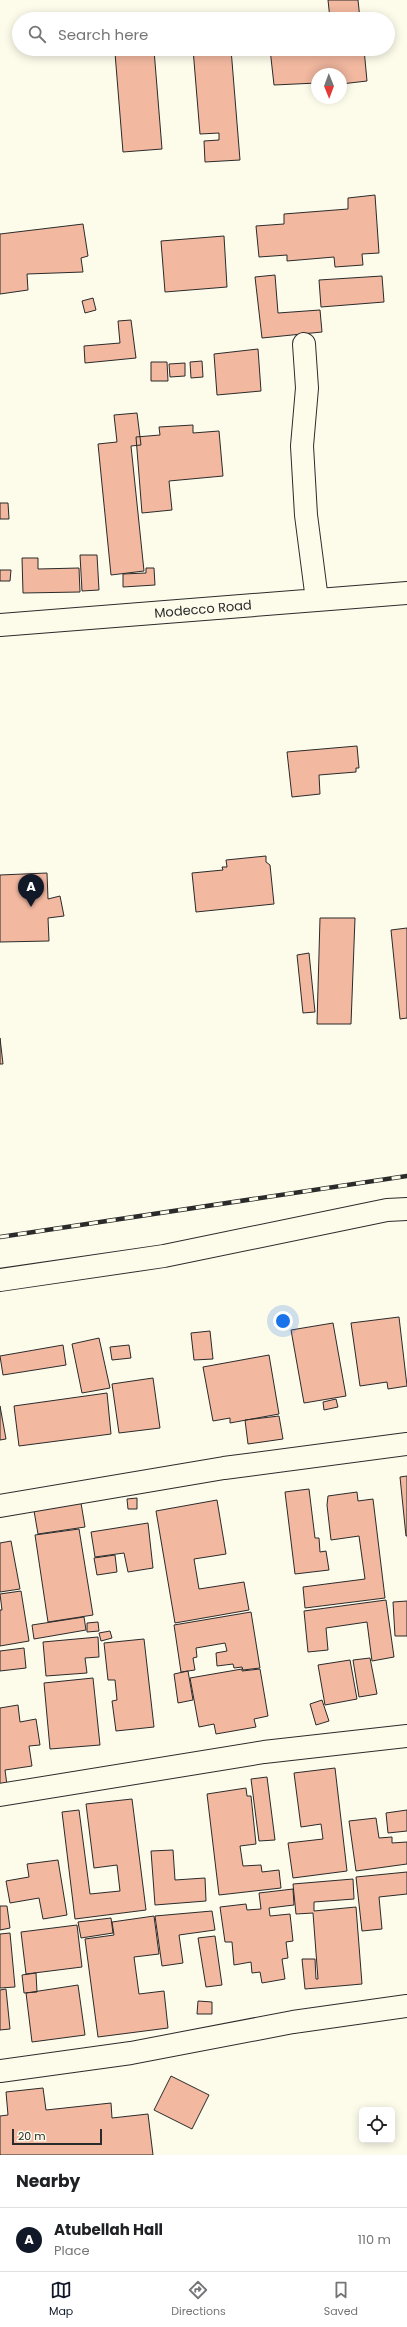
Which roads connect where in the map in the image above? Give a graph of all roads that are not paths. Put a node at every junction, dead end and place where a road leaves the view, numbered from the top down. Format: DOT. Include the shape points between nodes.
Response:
graph roads {
  1 [pos="304,344"];
  2 [pos="407,593"];
  3 [pos="317,600"];
  4 [pos="0,625"];
  5 [pos="407,1209"];
  6 [pos="0,1280"];
  7 [pos="407,1444"];
  8 [pos="0,1506"];
  9 [pos="407,1736"];
  10 [pos="0,1795"];
  11 [pos="407,2006"];
  12 [pos="0,2071"];
  1 -- 3 [label="street" via="307,388 302,446 305,508"];
  2 -- 3 [label="street, Modecco Road"];
  3 -- 4 [label="street, Modecco Road"];
  5 -- 6 [label="street" via="387,1210 164,1256"];
  7 -- 8 [label="street" via="224,1468"];
  9 -- 10 [label="street" via="264,1752"];
  11 -- 12 [label="street" via="293,2022 131,2053"];
}
